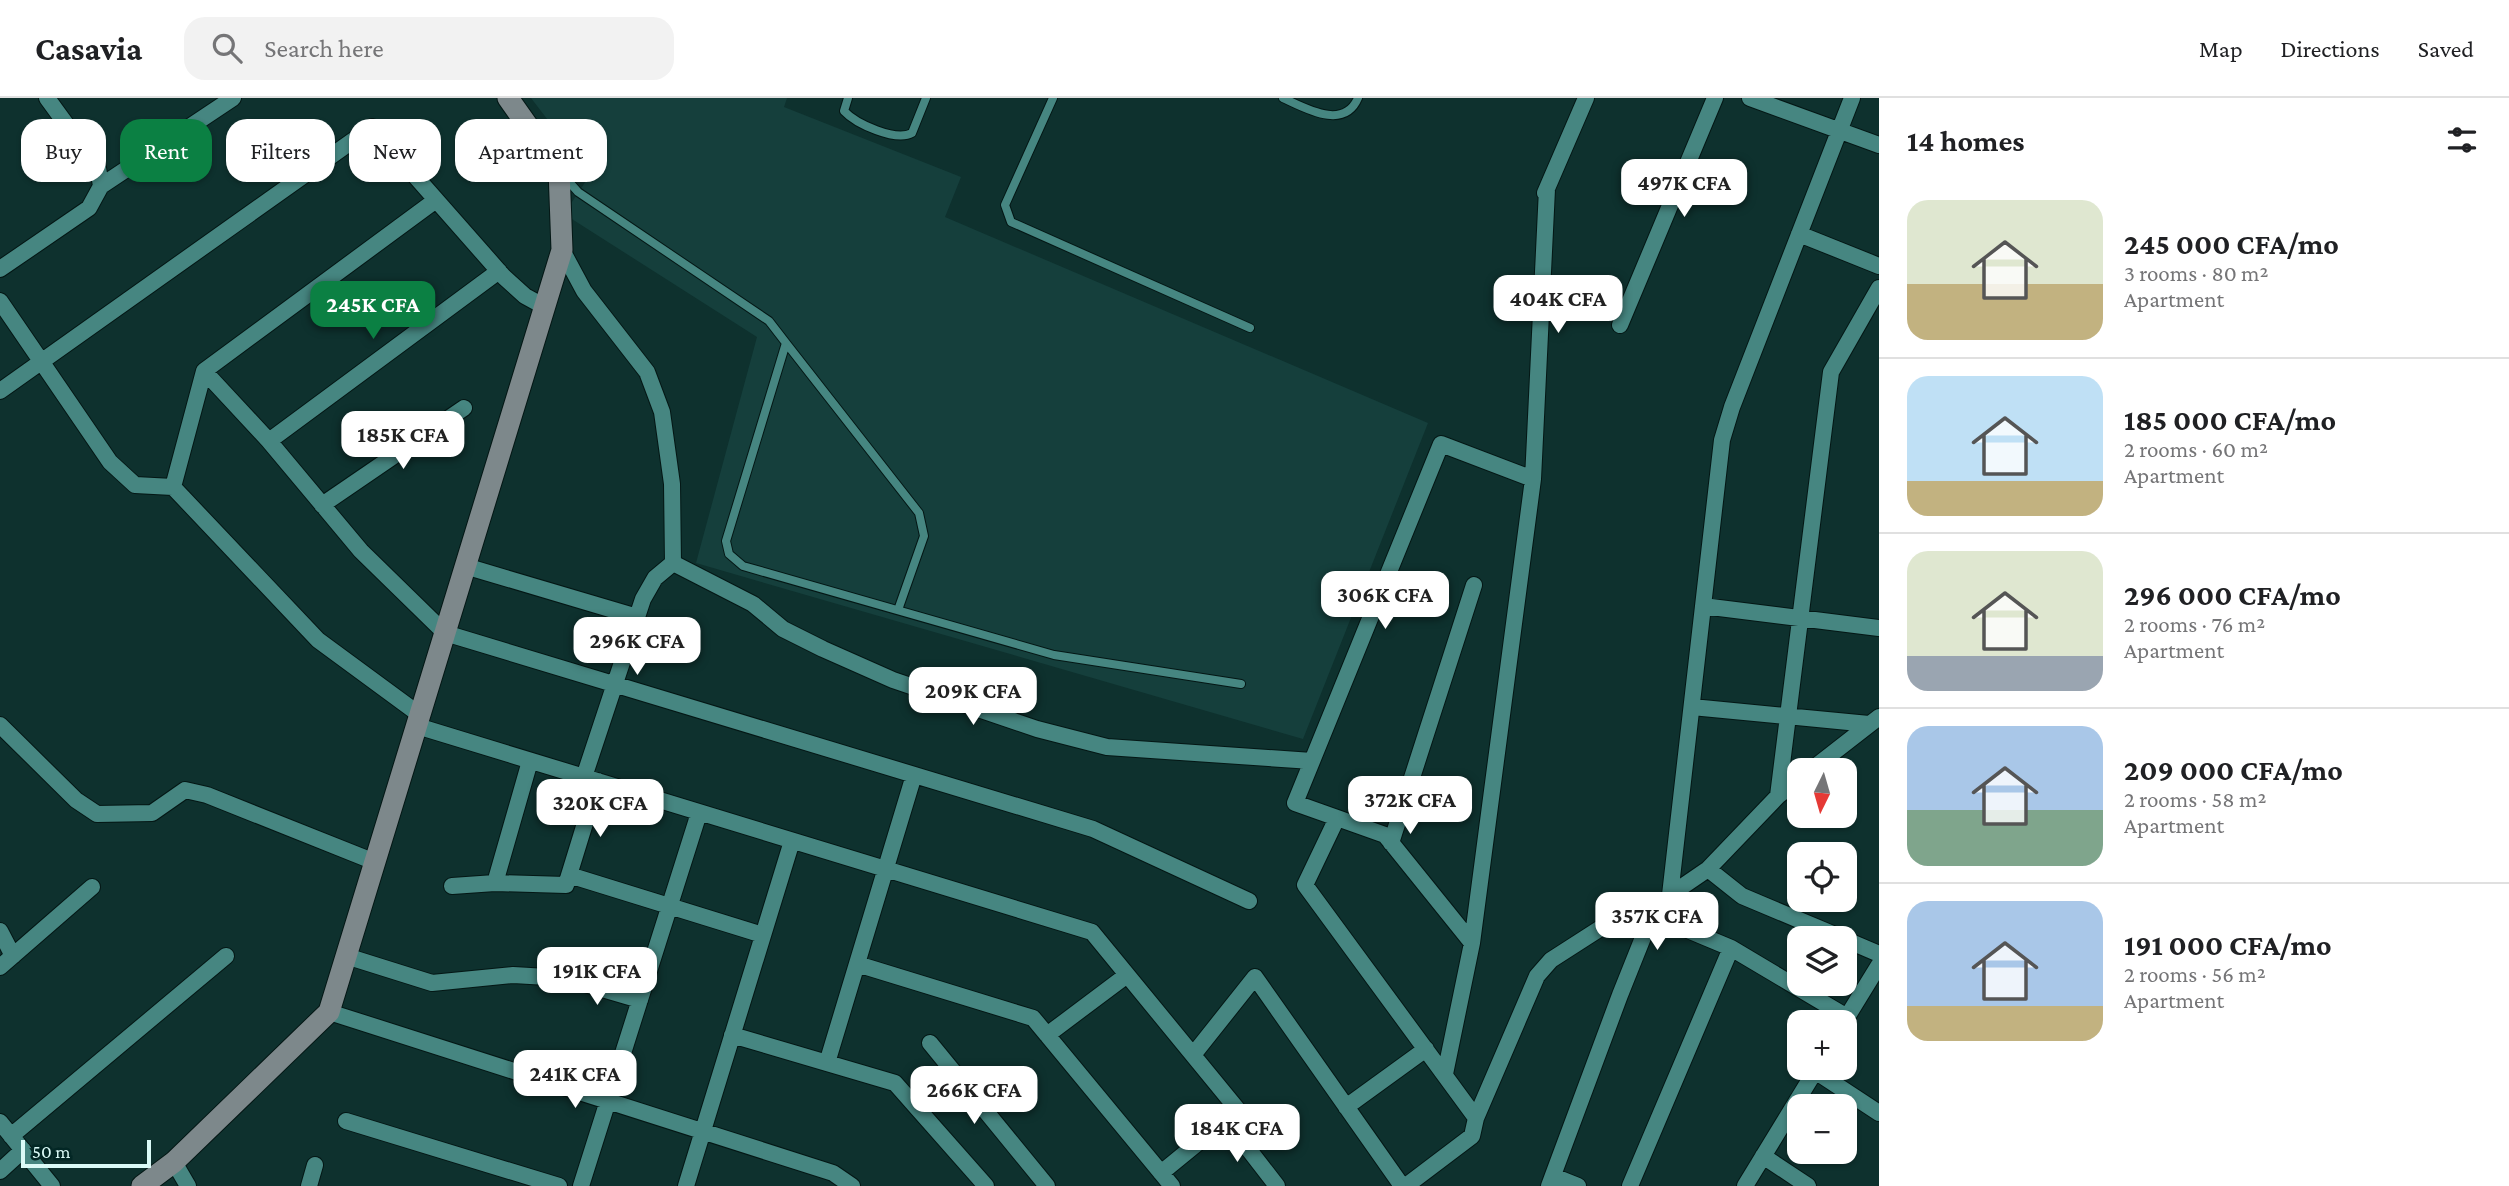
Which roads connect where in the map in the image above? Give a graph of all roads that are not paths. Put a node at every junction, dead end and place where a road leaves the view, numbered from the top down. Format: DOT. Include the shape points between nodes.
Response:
graph roads {
  1 [pos="47,98"];
  2 [pos="233,98"];
  3 [pos="508,98"];
  4 [pos="848,98"];
  5 [pos="926,98"];
  6 [pos="1053,98"];
  7 [pos="1283,98"];
  8 [pos="1358,98"];
  9 [pos="1586,98"];
  10 [pos="1716,98"];
  11 [pos="1750,98"];
  12 [pos="1852,98"];
  13 [pos="523,119"];
  14 [pos="1839,131"];
  15 [pos="1879,145"];
  16 [pos="559,182"];
  17 [pos="569,182"];
  18 [pos="101,186"];
  19 [pos="436,200"];
  20 [pos="1799,234"];
  21 [pos="562,250"];
  22 [pos="2,265"];
  23 [pos="1879,265"];
  24 [pos="499,271"];
  25 [pos="1879,288"];
  26 [pos="0,301"];
  27 [pos="545,307"];
  28 [pos="1620,325"];
  29 [pos="1250,328"];
  30 [pos="786,343"];
  31 [pos="42,363"];
  32 [pos="204,371"];
  33 [pos="0,391"];
  34 [pos="464,408"];
  35 [pos="269,441"];
  36 [pos="1533,479"];
  37 [pos="173,487"];
  38 [pos="322,505"];
  39 [pos="673,563"];
  40 [pos="466,566"];
  41 [pos="1474,585"];
  42 [pos="1703,606"];
  43 [pos="898,610"];
  44 [pos="637,617"];
  45 [pos="1801,618"];
  46 [pos="1879,628"];
  47 [pos="445,633"];
  48 [pos="615,684"];
  49 [pos="1241,684"];
  50 [pos="1692,707"];
  51 [pos="1788,716"];
  52 [pos="418,720"];
  53 [pos="1874,720"];
  54 [pos="0,725"];
  55 [pos="1826,758"];
  56 [pos="530,761"];
  57 [pos="1312,761"];
  58 [pos="914,775"];
  59 [pos="591,779"];
  60 [pos="1787,789"];
  61 [pos="1778,796"];
  62 [pos="699,813"];
  63 [pos="1337,818"];
  64 [pos="792,841"];
  65 [pos="1391,843"];
  66 [pos="375,862"];
  67 [pos="886,869"];
  68 [pos="1708,869"];
  69 [pos="569,875"];
  70 [pos="495,883"];
  71 [pos="452,886"];
  72 [pos="92,887"];
  73 [pos="1670,895"];
  74 [pos="1249,901"];
  75 [pos="670,906"];
  76 [pos="1652,915"];
  77 [pos="1812,926"];
  78 [pos="0,931"];
  79 [pos="763,935"];
  80 [pos="1472,943"];
  81 [pos="1857,945"];
  82 [pos="1731,948"];
  83 [pos="1879,954"];
  84 [pos="226,956"];
  85 [pos="346,956"];
  86 [pos="6,962"];
  87 [pos="857,964"];
  88 [pos="1879,965"];
  89 [pos="1126,975"];
  90 [pos="640,1000"];
  91 [pos="1831,1010"];
  92 [pos="1852,1010"];
  93 [pos="329,1012"];
  94 [pos="732,1035"];
  95 [pos="1047,1035"];
  96 [pos="930,1043"];
  97 [pos="1426,1049"];
  98 [pos="1193,1055"];
  99 [pos="827,1063"];
  100 [pos="1444,1074"];
  101 [pos="1809,1080"];
  102 [pos="1832,1080"];
  103 [pos="608,1101"];
  104 [pos="1346,1107"];
  105 [pos="1879,1113"];
  106 [pos="1476,1118"];
  107 [pos="1226,1120"];
  108 [pos="346,1121"];
  109 [pos="0,1122"];
  110 [pos="703,1131"];
  111 [pos="11,1136"];
  112 [pos="23,1150"];
  113 [pos="1763,1157"];
  114 [pos="174,1162"];
  115 [pos="315,1165"];
  116 [pos="0,1171"];
  117 [pos="1161,1173"];
  118 [pos="1551,1181"];
  119 [pos="52,1186"];
  120 [pos="142,1186"];
  121 [pos="188,1186"];
  122 [pos="309,1186"];
  123 [pos="559,1186"];
  124 [pos="581,1186"];
  125 [pos="686,1186"];
  126 [pos="852,1186"];
  127 [pos="986,1186"];
  128 [pos="1047,1186"];
  129 [pos="1172,1186"];
  130 [pos="1277,1186"];
  131 [pos="1404,1186"];
  132 [pos="1578,1186"];
  133 [pos="1630,1186"];
  134 [pos="1745,1186"];
  135 [pos="1808,1186"];
  1 -- 18 [label="street" via="98,168"];
  2 -- 18 [label="street"];
  3 -- 13 [label="street"];
  4 -- 5 [label="lane" via="844,111 850,118 905,137 912,133"];
  6 -- 29 [label="lane" via="1005,205 1011,222"];
  7 -- 8 [label="lane" via="1322,115 1349,111"];
  9 -- 36 [label="street" via="1546,191"];
  10 -- 28 [label="street"];
  11 -- 14 [label="street"];
  12 -- 14 [label="street"];
  14 -- 15 [label="street"];
  14 -- 20 [label="street"];
  16 -- 21 [label="street"];
  17 -- 30 [label="lane" via="769,321"];
  18 -- 22 [label="street" via="89,208"];
  19 -- 24 [label="street"];
  19 -- 31 [label="street" via="372,127"];
  19 -- 32 [label="street"];
  20 -- 23 [label="street"];
  20 -- 42 [label="street" via="1722,440"];
  21 -- 27 [label="street"];
  21 -- 39 [label="street" via="584,291 647,372 662,412 671,484"];
  24 -- 27 [label="street" via="525,296"];
  24 -- 35 [label="street"];
  25 -- 45 [label="street" via="1832,372"];
  26 -- 31 [label="street"];
  27 -- 40 [label="street"];
  30 -- 43 [label="lane" via="919,513 924,536"];
  30 -- 43 [label="lane" via="726,541 729,554 743,566"];
  31 -- 33 [label="street"];
  31 -- 37 [label="street" via="110,462 135,485"];
  32 -- 35 [label="street"];
  32 -- 37 [label="street"];
  34 -- 38 [label="street"];
  35 -- 38 [label="street"];
  36 -- 57 [label="street" via="1441,444"];
  36 -- 80 [label="street"];
  37 -- 52 [label="street" via="318,640"];
  38 -- 47 [label="street" via="361,551"];
  39 -- 44 [label="street" via="654,578"];
  39 -- 57 [label="street" via="753,604 783,629 823,649 893,680 1037,729 1107,747"];
  40 -- 44 [label="street"];
  40 -- 47 [label="street"];
  41 -- 65 [label="street"];
  42 -- 45 [label="street"];
  42 -- 50 [label="street"];
  43 -- 49 [label="lane" via="1054,654"];
  44 -- 48 [label="street"];
  45 -- 46 [label="street"];
  45 -- 51 [label="street"];
  47 -- 48 [label="street"];
  47 -- 52 [label="street"];
  48 -- 58 [label="street"];
  48 -- 59 [label="street"];
  50 -- 51 [label="street"];
  50 -- 73 [label="street"];
  51 -- 53 [label="street"];
  51 -- 61 [label="street"];
  52 -- 56 [label="street"];
  52 -- 66 [label="street"];
  53 -- 55 [label="street"];
  54 -- 66 [label="street" via="76,800 97,814 152,813 185,790"];
  56 -- 59 [label="street"];
  56 -- 70 [label="street"];
  57 -- 63 [label="street" via="1295,803"];
  58 -- 67 [label="street"];
  58 -- 74 [label="street" via="1093,829"];
  59 -- 62 [label="street"];
  59 -- 69 [label="street"];
  60 -- 61 [label="street"];
  61 -- 68 [label="street"];
  62 -- 64 [label="street"];
  62 -- 75 [label="street"];
  63 -- 65 [label="street" via="1385,835"];
  63 -- 97 [label="street" via="1305,885"];
  64 -- 67 [label="street"];
  64 -- 79 [label="street"];
  65 -- 80 [label="street"];
  66 -- 85 [label="street"];
  67 -- 87 [label="street"];
  67 -- 89 [label="street" via="1092,932"];
  68 -- 73 [label="street"];
  68 -- 77 [label="street" via="1742,896"];
  69 -- 70 [label="street" via="566,885"];
  69 -- 75 [label="street"];
  70 -- 71 [label="street"];
  72 -- 86 [label="street"];
  73 -- 76 [label="street"];
  75 -- 79 [label="street"];
  75 -- 90 [label="street"];
  76 -- 82 [label="street"];
  76 -- 106 [label="street" via="1634,913 1608,924 1551,960 1537,976"];
  76 -- 118 [label="street"];
  78 -- 86 [label="street"];
  79 -- 94 [label="street"];
  80 -- 100 [label="street"];
  81 -- 83 [label="street"];
  82 -- 91 [label="street"];
  82 -- 133 [label="street"];
  84 -- 111 [label="street"];
  85 -- 90 [label="street" via="432,982 513,975 565,978"];
  85 -- 93 [label="street"];
  87 -- 95 [label="street" via="1033,1018"];
  87 -- 99 [label="street"];
  88 -- 92 [label="street"];
  89 -- 95 [label="street"];
  89 -- 98 [label="street"];
  90 -- 103 [label="street"];
  93 -- 103 [label="street"];
  93 -- 114 [label="street"];
  94 -- 99 [label="street"];
  94 -- 110 [label="street"];
  95 -- 117 [label="street"];
  96 -- 128 [label="street"];
  97 -- 100 [label="street"];
  97 -- 104 [label="street"];
  98 -- 104 [label="street" via="1255,977"];
  98 -- 107 [label="street" via="1238,1110"];
  99 -- 127 [label="street" via="895,1083"];
  100 -- 106 [label="street"];
  101 -- 113 [label="street"];
  102 -- 105 [label="street"];
  103 -- 110 [label="street"];
  103 -- 124 [label="street"];
  104 -- 131 [label="street"];
  106 -- 131 [label="street" via="1472,1136"];
  107 -- 117 [label="street"];
  107 -- 130 [label="street"];
  108 -- 123 [label="street"];
  109 -- 111 [label="street"];
  110 -- 125 [label="street"];
  110 -- 126 [label="street" via="833,1173"];
  111 -- 112 [label="street"];
  112 -- 116 [label="street"];
  112 -- 119 [label="street"];
  113 -- 134 [label="street"];
  113 -- 135 [label="street"];
  114 -- 120 [label="street"];
  114 -- 121 [label="street"];
  115 -- 122 [label="street"];
  117 -- 129 [label="street"];
  118 -- 132 [label="street"];
}
